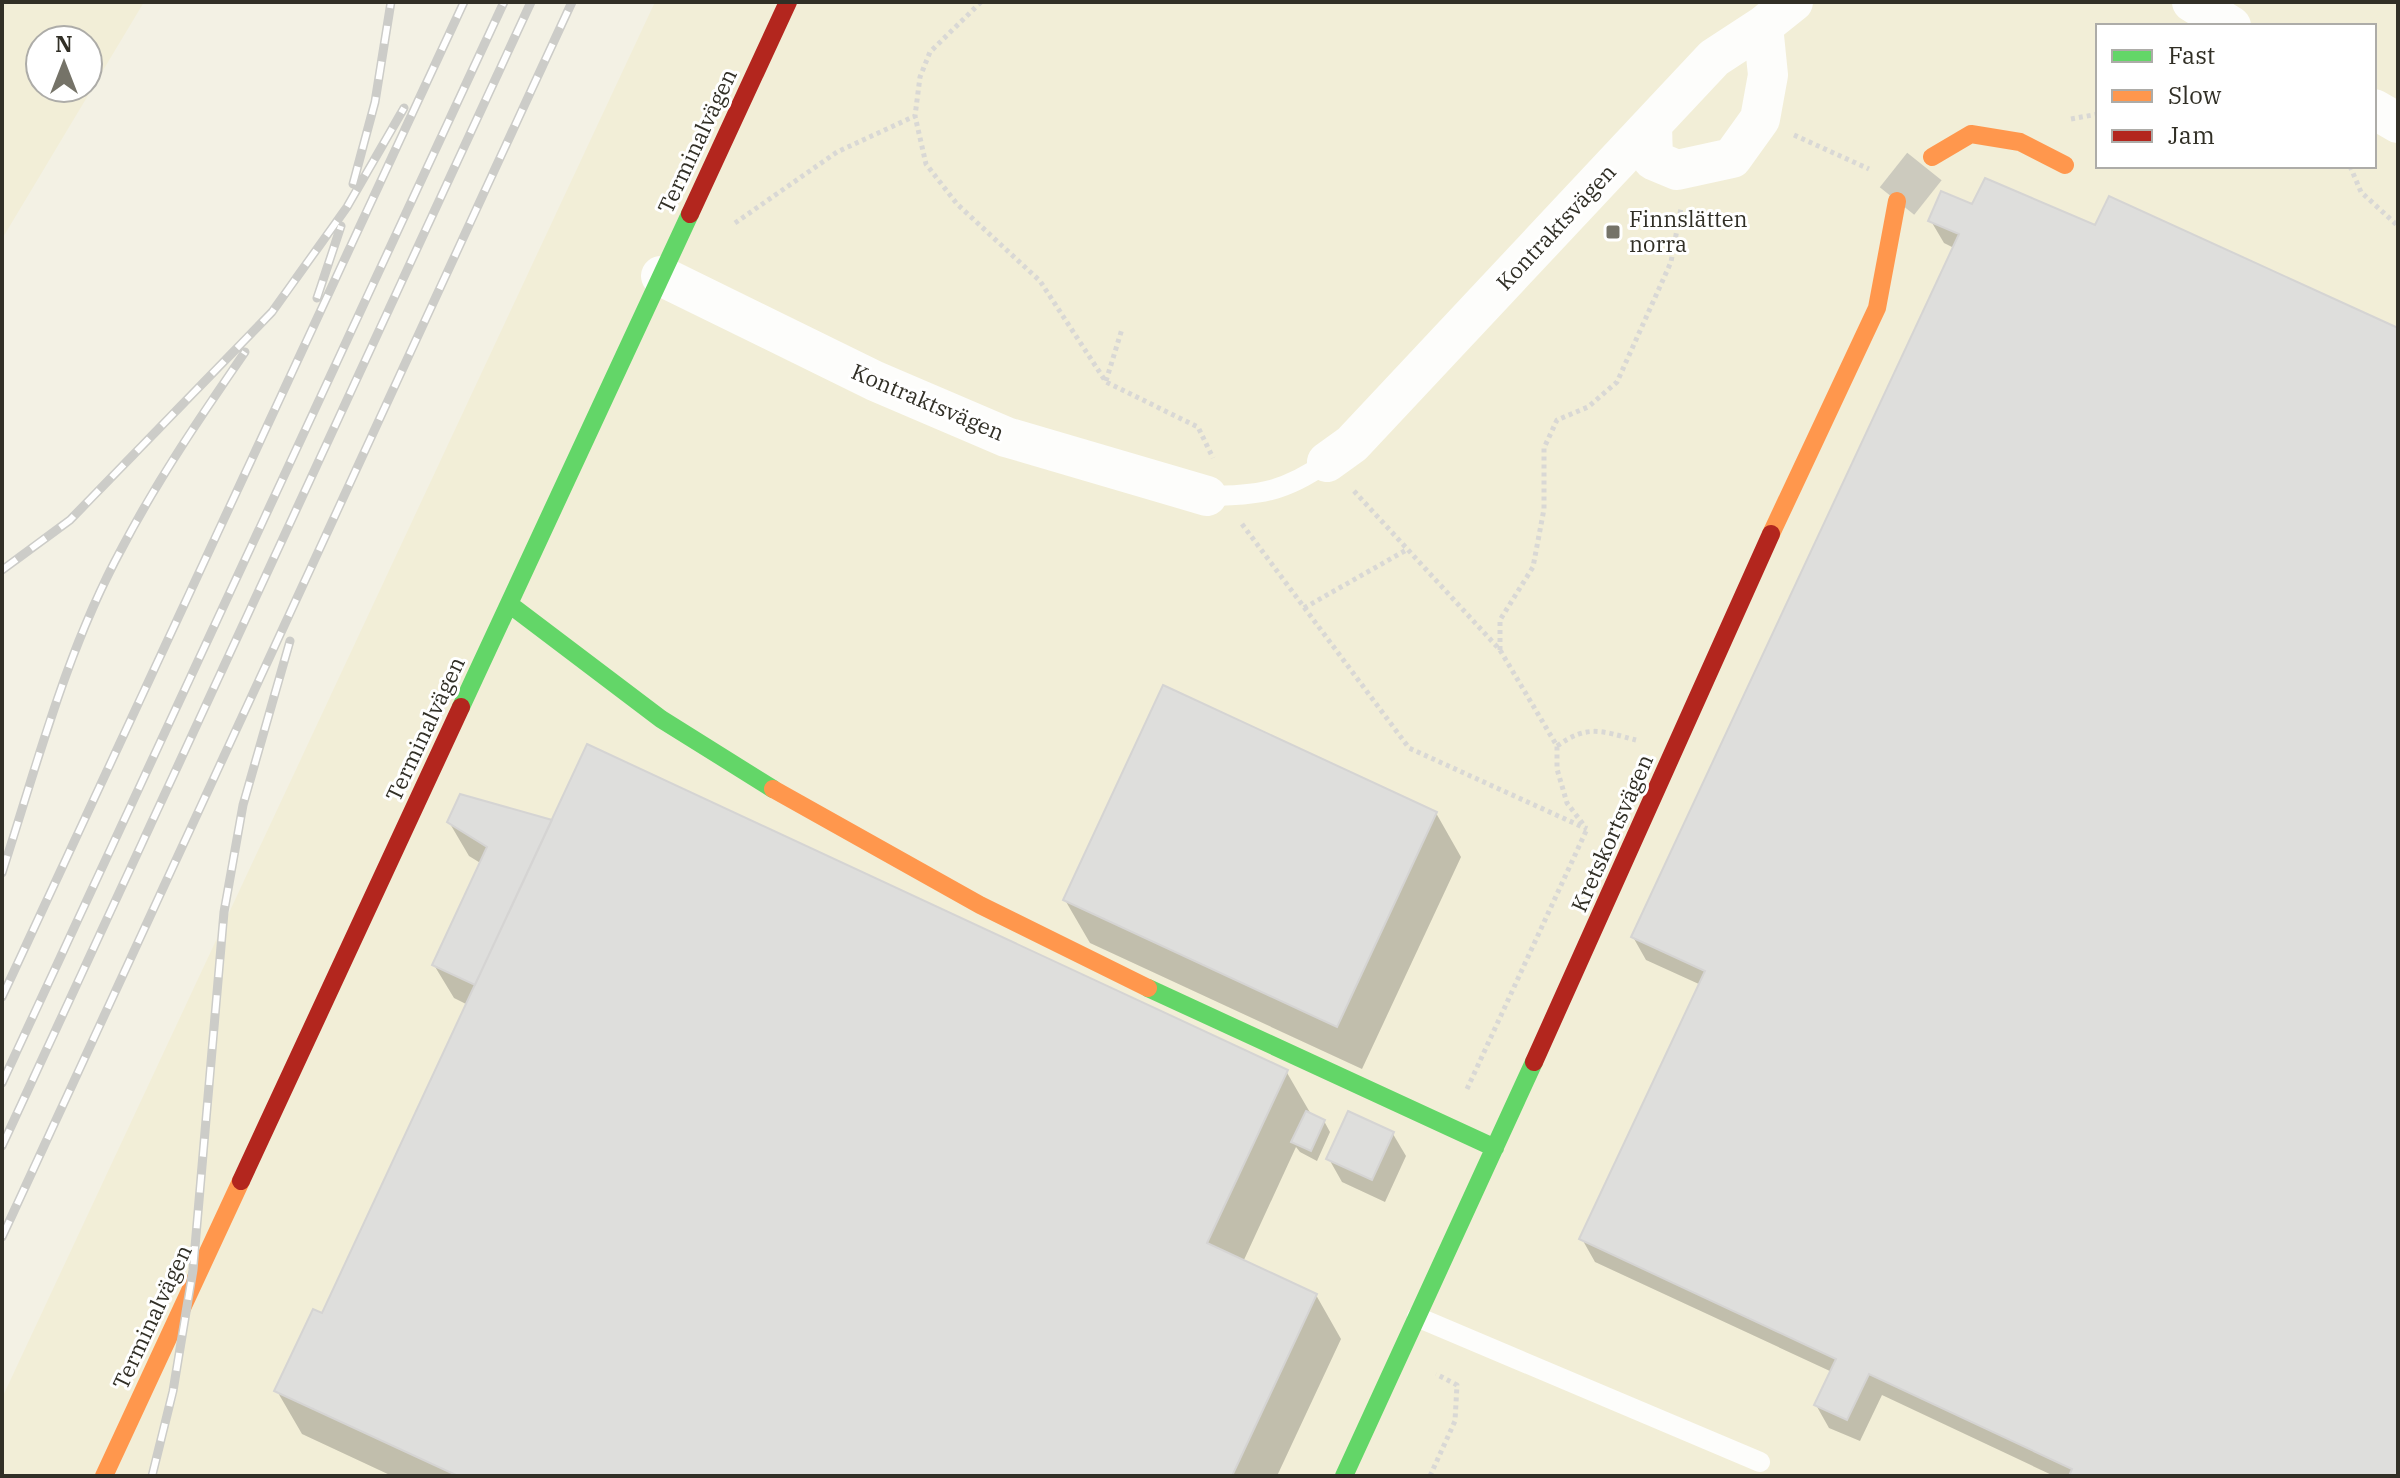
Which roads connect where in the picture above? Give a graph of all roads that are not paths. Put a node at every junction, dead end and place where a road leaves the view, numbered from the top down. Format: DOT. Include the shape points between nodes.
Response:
graph roads {
  1 [pos="788,2"];
  2 [pos="2192,2"];
  3 [pos="1778,14"];
  4 [pos="2228,24"];
  5 [pos="2376,110"];
  6 [pos="2398,123"];
  7 [pos="1652,125"];
  8 [pos="1932,157"];
  9 [pos="2065,165"];
  10 [pos="1897,201"];
  11 [pos="661,276"];
  12 [pos="1327,462"];
  13 [pos="1214,496"];
  14 [pos="509,604"];
  15 [pos="1495,1148"];
  16 [pos="1417,1317"];
  17 [pos="1760,1462"];
  18 [pos="104,1476"];
  19 [pos="1344,1476"];
  1 -- 11 [label="street, Terminalvägen"];
  2 -- 4 [label="street"];
  3 -- 7 [label="street, Kontraktsvägen" via="1714,58"];
  3 -- 7 [label="street" via="1760,119 1732,158 1677,170 1653,160"];
  5 -- 6 [label="street"];
  7 -- 12 [label="street, Kontraktsvägen" via="1352,444"];
  8 -- 9 [label="street" via="1971,134 2020,142"];
  10 -- 15 [label="street, Kretskortsvägen" via="1877,308"];
  11 -- 13 [label="street, Kontraktsvägen" via="875,381 1006,437"];
  11 -- 14 [label="street, Terminalvägen"];
  12 -- 13 [label="lane" via="1299,482 1251,496"];
  14 -- 15 [label="street" via="682,733 861,840 1237,1031"];
  14 -- 18 [label="street, Terminalvägen"];
  15 -- 16 [label="street, Kretskortsvägen"];
  16 -- 17 [label="lane"];
  16 -- 19 [label="street, Kretskortsvägen"];
}
